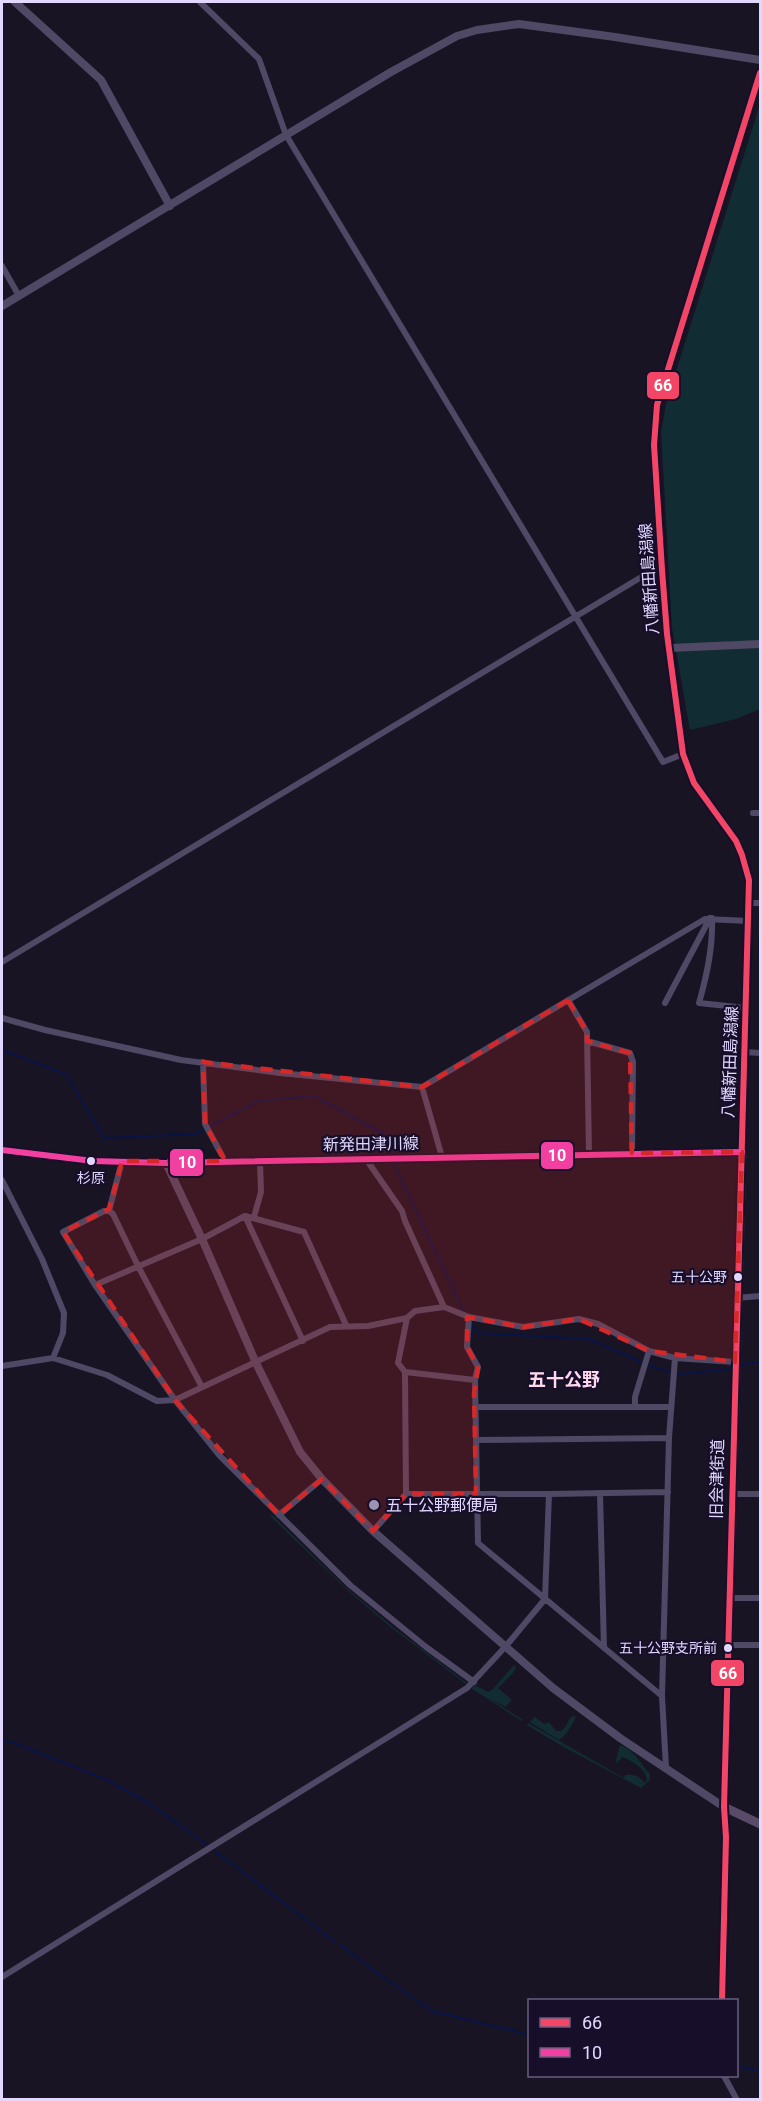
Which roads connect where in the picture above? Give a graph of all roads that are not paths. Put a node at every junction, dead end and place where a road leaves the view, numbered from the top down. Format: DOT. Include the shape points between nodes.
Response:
graph roads {
  1 [pos="15,2"];
  2 [pos="200,2"];
  3 [pos="760,60"];
  4 [pos="760,73"];
  5 [pos="286,135"];
  6 [pos="170,206"];
  7 [pos="2,266"];
  8 [pos="19,296"];
  9 [pos="2,306"];
  10 [pos="662,570"];
  11 [pos="575,618"];
  12 [pos="760,644"];
  13 [pos="669,648"];
  14 [pos="683,754"];
  15 [pos="753,813"];
  16 [pos="760,813"];
  17 [pos="749,903"];
  18 [pos="760,903"];
  19 [pos="711,918"];
  20 [pos="749,921"];
  21 [pos="2,962"];
  22 [pos="568,1000"];
  23 [pos="665,1003"];
  24 [pos="746,1008"];
  25 [pos="2,1018"];
  26 [pos="587,1041"];
  27 [pos="745,1052"];
  28 [pos="760,1053"];
  29 [pos="203,1062"];
  30 [pos="423,1087"];
  31 [pos="2,1150"];
  32 [pos="742,1152"];
  33 [pos="589,1154"];
  34 [pos="633,1154"];
  35 [pos="442,1157"];
  36 [pos="366,1159"];
  37 [pos="122,1161"];
  38 [pos="225,1161"];
  39 [pos="260,1161"];
  40 [pos="166,1163"];
  41 [pos="2,1180"];
  42 [pos="109,1211"];
  43 [pos="245,1216"];
  44 [pos="255,1218"];
  45 [pos="202,1239"];
  46 [pos="138,1266"];
  47 [pos="95,1285"];
  48 [pos="760,1296"];
  49 [pos="738,1298"];
  50 [pos="444,1307"];
  51 [pos="469,1317"];
  52 [pos="407,1318"];
  53 [pos="346,1325"];
  54 [pos="303,1341"];
  55 [pos="649,1351"];
  56 [pos="53,1358"];
  57 [pos="675,1358"];
  58 [pos="735,1362"];
  59 [pos="256,1363"];
  60 [pos="2,1366"];
  61 [pos="405,1372"];
  62 [pos="475,1380"];
  63 [pos="202,1387"];
  64 [pos="175,1400"];
  65 [pos="475,1407"];
  66 [pos="635,1407"];
  67 [pos="671,1407"];
  68 [pos="669,1438"];
  69 [pos="476,1440"];
  70 [pos="322,1479"];
  71 [pos="668,1492"];
  72 [pos="600,1493"];
  73 [pos="406,1494"];
  74 [pos="476,1494"];
  75 [pos="549,1494"];
  76 [pos="732,1494"];
  77 [pos="760,1494"];
  78 [pos="279,1515"];
  79 [pos="373,1531"];
  80 [pos="730,1598"];
  81 [pos="760,1598"];
  82 [pos="545,1599"];
  83 [pos="729,1645"];
  84 [pos="760,1645"];
  85 [pos="506,1646"];
  86 [pos="604,1648"];
  87 [pos="474,1682"];
  88 [pos="662,1696"];
  89 [pos="666,1768"];
  90 [pos="724,1807"];
  91 [pos="760,1824"];
  92 [pos="2,1977"];
  93 [pos="722,1999"];
  94 [pos="725,2077"];
  95 [pos="737,2100"];
  1 -- 6 [label="street" via="101,80"];
  2 -- 5 [label="street" via="259,59"];
  3 -- 5 [label="street" via="540,26 499,26 439,44"];
  4 -- 10 [label="main road, 八幡新田島潟線" via="657,405 654,445"];
  5 -- 6 [label="street"];
  5 -- 11 [label="street"];
  6 -- 8 [label="street"];
  7 -- 8 [label="street"];
  8 -- 9 [label="street"];
  10 -- 11 [label="street" via="653,570"];
  10 -- 13 [label="main road, 八幡新田島潟線"];
  11 -- 14 [label="street" via="663,762"];
  11 -- 21 [label="street"];
  12 -- 13 [label="street"];
  13 -- 14 [label="main road, 八幡新田島潟線"];
  14 -- 17 [label="main road, 八幡新田島潟線" via="694,783 736,841 749,880"];
  15 -- 16 [label="street"];
  17 -- 18 [label="street"];
  17 -- 20 [label="main road, 八幡新田島潟線"];
  19 -- 20 [label="street"];
  19 -- 22 [label="street"];
  19 -- 23 [label="street"];
  19 -- 24 [label="street" via="709,967 699,1003"];
  20 -- 24 [label="main road, 八幡新田島潟線"];
  22 -- 26 [label="street" via="587,1032"];
  22 -- 30 [label="street"];
  24 -- 27 [label="main road, 八幡新田島潟線"];
  25 -- 29 [label="street"];
  26 -- 33 [label="street"];
  26 -- 34 [label="street" via="630,1053"];
  27 -- 28 [label="street"];
  27 -- 32 [label="main road, 八幡新田島潟線"];
  29 -- 30 [label="street"];
  29 -- 38 [label="street" via="205,1124"];
  30 -- 35 [label="street"];
  31 -- 37 [label="main road, 新発田津川線" via="64,1159"];
  32 -- 34 [label="main road, 新発田津川線"];
  32 -- 49 [label="main road, 旧会津街道"];
  33 -- 34 [label="main road, 新発田津川線"];
  33 -- 35 [label="main road, 新発田津川線"];
  35 -- 36 [label="main road, 新発田津川線"];
  36 -- 39 [label="main road, 新発田津川線"];
  36 -- 50 [label="street" via="402,1211"];
  37 -- 40 [label="main road, 新発田津川線"];
  37 -- 42 [label="street"];
  38 -- 39 [label="main road, 新発田津川線"];
  38 -- 40 [label="main road, 新発田津川線"];
  39 -- 44 [label="street" via="261,1192"];
  40 -- 45 [label="street"];
  41 -- 56 [label="street" via="64,1313 63,1333"];
  42 -- 46 [label="street"];
  42 -- 47 [label="street" via="63,1232"];
  43 -- 44 [label="street"];
  43 -- 45 [label="street"];
  43 -- 54 [label="street"];
  44 -- 53 [label="street" via="304,1232"];
  45 -- 46 [label="street"];
  45 -- 59 [label="street"];
  46 -- 47 [label="street"];
  46 -- 63 [label="street"];
  47 -- 64 [label="street"];
  48 -- 49 [label="street"];
  49 -- 58 [label="main road, 旧会津街道"];
  50 -- 51 [label="street"];
  50 -- 52 [label="street" via="415,1311"];
  51 -- 55 [label="street" via="523,1327 579,1319 598,1324"];
  51 -- 62 [label="street" via="466,1347 478,1367"];
  52 -- 53 [label="street" via="368,1326"];
  52 -- 61 [label="street" via="398,1363"];
  53 -- 54 [label="street" via="330,1327"];
  54 -- 59 [label="street"];
  55 -- 57 [label="street"];
  55 -- 66 [label="street"];
  56 -- 60 [label="street"];
  56 -- 64 [label="street" via="107,1375 157,1401"];
  57 -- 58 [label="street"];
  57 -- 67 [label="street"];
  58 -- 76 [label="main road, 旧会津街道"];
  59 -- 63 [label="street"];
  59 -- 70 [label="street" via="300,1452"];
  61 -- 62 [label="street"];
  61 -- 73 [label="street"];
  62 -- 65 [label="street"];
  63 -- 64 [label="street"];
  64 -- 78 [label="street" via="220,1456"];
  65 -- 66 [label="street"];
  65 -- 69 [label="street"];
  66 -- 67 [label="street"];
  67 -- 68 [label="street"];
  68 -- 69 [label="street"];
  68 -- 71 [label="street"];
  69 -- 74 [label="street"];
  70 -- 78 [label="street"];
  70 -- 79 [label="street"];
  71 -- 72 [label="street"];
  71 -- 88 [label="street"];
  72 -- 75 [label="street"];
  72 -- 86 [label="street"];
  73 -- 74 [label="street"];
  73 -- 79 [label="street"];
  74 -- 75 [label="street"];
  74 -- 82 [label="street" via="478,1543"];
  75 -- 82 [label="street"];
  76 -- 77 [label="street"];
  76 -- 80 [label="main road, 旧会津街道"];
  78 -- 87 [label="street" via="350,1585"];
  79 -- 85 [label="street"];
  80 -- 81 [label="street"];
  80 -- 83 [label="main road, 旧会津街道"];
  82 -- 85 [label="street"];
  82 -- 86 [label="street"];
  83 -- 84 [label="street"];
  83 -- 90 [label="main road, 旧会津街道"];
  85 -- 87 [label="street"];
  85 -- 89 [label="street" via="553,1688"];
  86 -- 88 [label="street"];
  87 -- 92 [label="street"];
  88 -- 89 [label="street"];
  89 -- 90 [label="street"];
  90 -- 91 [label="main road"];
  90 -- 93 [label="street"];
  94 -- 95 [label="street"];
}
